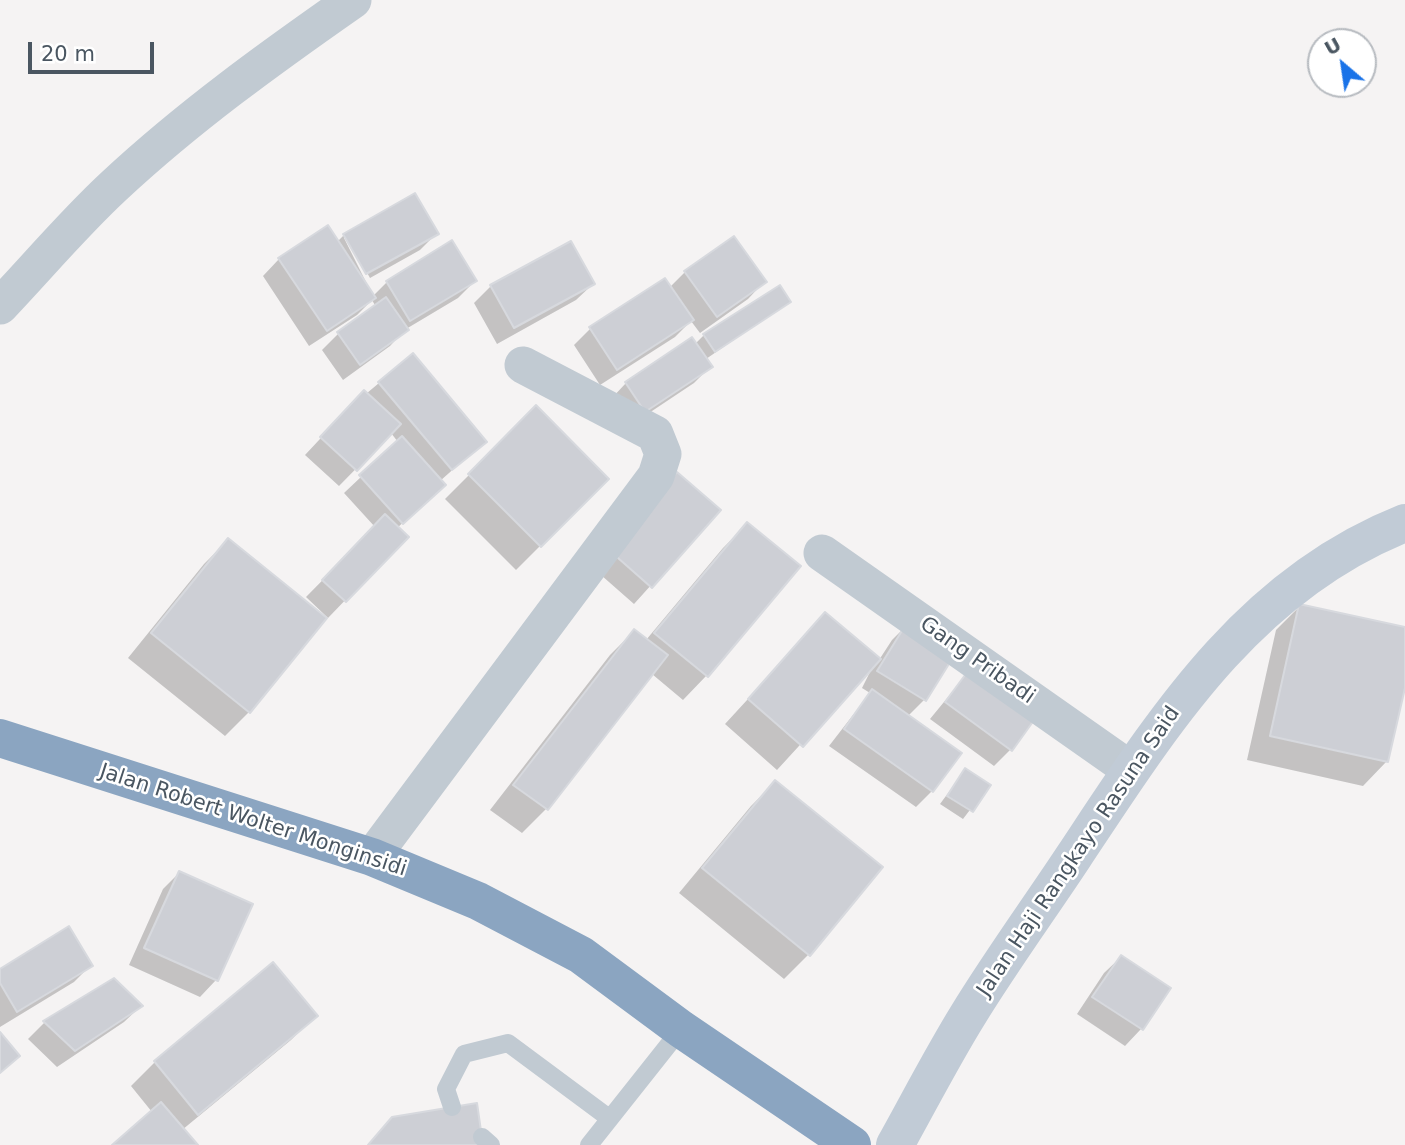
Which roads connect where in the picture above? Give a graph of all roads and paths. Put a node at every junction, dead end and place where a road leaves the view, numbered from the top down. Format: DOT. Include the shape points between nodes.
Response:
graph roads {
  1 [pos="353,0"];
  2 [pos="0,306"];
  3 [pos="523,365"];
  4 [pos="1405,523"];
  5 [pos="822,553"];
  6 [pos="0,738"];
  7 [pos="1132,770"];
  8 [pos="372,857"];
  9 [pos="681,1029"];
  10 [pos="452,1107"];
  11 [pos="609,1118"];
  12 [pos="589,1145"];
  13 [pos="852,1145"];
  14 [pos="895,1145"];
  1 -- 2 [label="street" via="182,125 112,188"];
  3 -- 8 [label="street" via="656,434 663,454 656,476"];
  4 -- 7 [label="street, Jalan Haji Rangkayo Rasuna Said" via="1335,559 1281,597 1234,639"];
  5 -- 7 [label="street, Gang Pribadi"];
  6 -- 8 [label="highway, Jalan Robert Wolter Monginsidi"];
  7 -- 14 [label="street, Jalan Haji Rangkayo Rasuna Said" via="968,1015"];
  8 -- 9 [label="highway, Jalan Robert Wolter Monginsidi" via="478,901 581,955"];
  9 -- 11 [label="lane"];
  9 -- 13 [label="highway, Jalan Robert Wolter Monginsidi"];
  10 -- 11 [label="lane" via="446,1088 464,1054 508,1043"];
  11 -- 12 [label="lane"];
}
